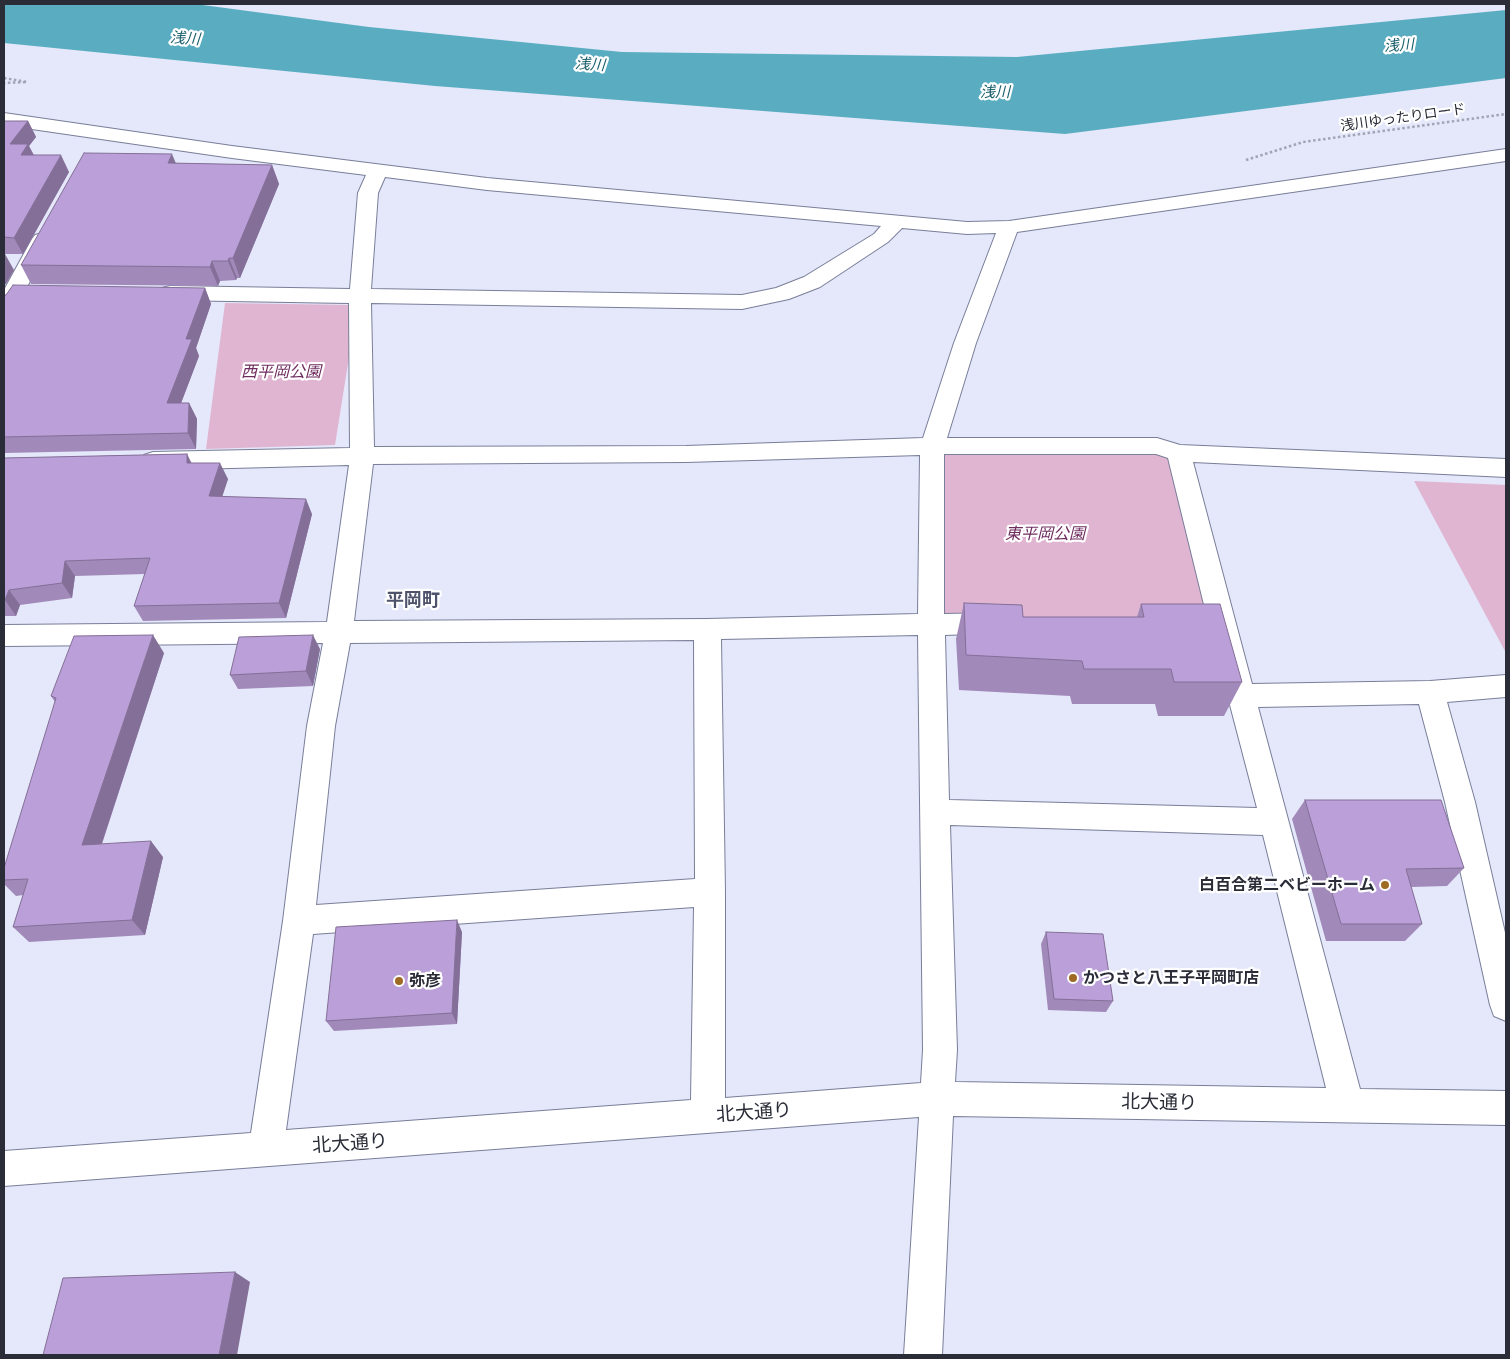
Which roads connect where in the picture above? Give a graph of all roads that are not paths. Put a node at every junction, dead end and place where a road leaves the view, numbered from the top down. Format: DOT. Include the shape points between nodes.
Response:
graph roads {
  1 [pos="4,119"];
  2 [pos="1506,154"];
  3 [pos="378,171"];
  4 [pos="53,220"];
  5 [pos="896,223"];
  6 [pos="1009,227"];
  7 [pos="4,261"];
  8 [pos="29,263"];
  9 [pos="17,292"];
  10 [pos="152,293"];
  11 [pos="360,296"];
  12 [pos="4,310"];
  13 [pos="932,446"];
  14 [pos="1179,453"];
  15 [pos="362,456"];
  16 [pos="133,462"];
  17 [pos="1506,468"];
  18 [pos="1021,623"];
  19 [pos="931,624"];
  20 [pos="708,629"];
  21 [pos="339,631"];
  22 [pos="4,635"];
  23 [pos="1506,686"];
  24 [pos="1430,692"];
  25 [pos="1242,696"];
  26 [pos="936,812"];
  27 [pos="1275,822"];
  28 [pos="710,892"];
  29 [pos="300,921"];
  30 [pos="1506,1005"];
  31 [pos="938,1099"];
  32 [pos="1346,1106"];
  33 [pos="1506,1108"];
  34 [pos="708,1117"];
  35 [pos="266,1150"];
  36 [pos="4,1169"];
  37 [pos="923,1355"];
  1 -- 3 [label="street" via="97,142"];
  2 -- 6 [label="street"];
  3 -- 5 [label="street"];
  3 -- 11 [label="street" via="368,193"];
  4 -- 8 [label="street"];
  5 -- 6 [label="street"];
  5 -- 11 [label="street" via="881,238 812,282 781,294 742,302"];
  6 -- 13 [label="street" via="965,343"];
  7 -- 8 [label="street"];
  8 -- 9 [label="street"];
  9 -- 12 [label="street"];
  10 -- 11 [label="street"];
  11 -- 15 [label="street"];
  13 -- 14 [label="street" via="1157,446"];
  13 -- 15 [label="street" via="686,454"];
  13 -- 19 [label="street"];
  14 -- 17 [label="street"];
  14 -- 25 [label="street" via="1211,621"];
  15 -- 16 [label="street"];
  15 -- 21 [label="street"];
  18 -- 19 [label="street"];
  19 -- 20 [label="street"];
  19 -- 26 [label="street"];
  20 -- 21 [label="street"];
  20 -- 28 [label="street"];
  21 -- 22 [label="street"];
  21 -- 29 [label="street" via="321,726"];
  23 -- 24 [label="street"];
  24 -- 25 [label="street"];
  24 -- 30 [label="street" via="1462,812"];
  25 -- 27 [label="street"];
  26 -- 27 [label="street"];
  26 -- 31 [label="street"];
  27 -- 32 [label="street"];
  28 -- 29 [label="street"];
  28 -- 34 [label="street"];
  29 -- 35 [label="street"];
  31 -- 32 [label="street, 北大通り"];
  31 -- 34 [label="street, 北大通り"];
  31 -- 37 [label="street"];
  32 -- 33 [label="street, 北大通り"];
  34 -- 35 [label="street, 北大通り"];
  35 -- 36 [label="street, 北大通り"];
}
